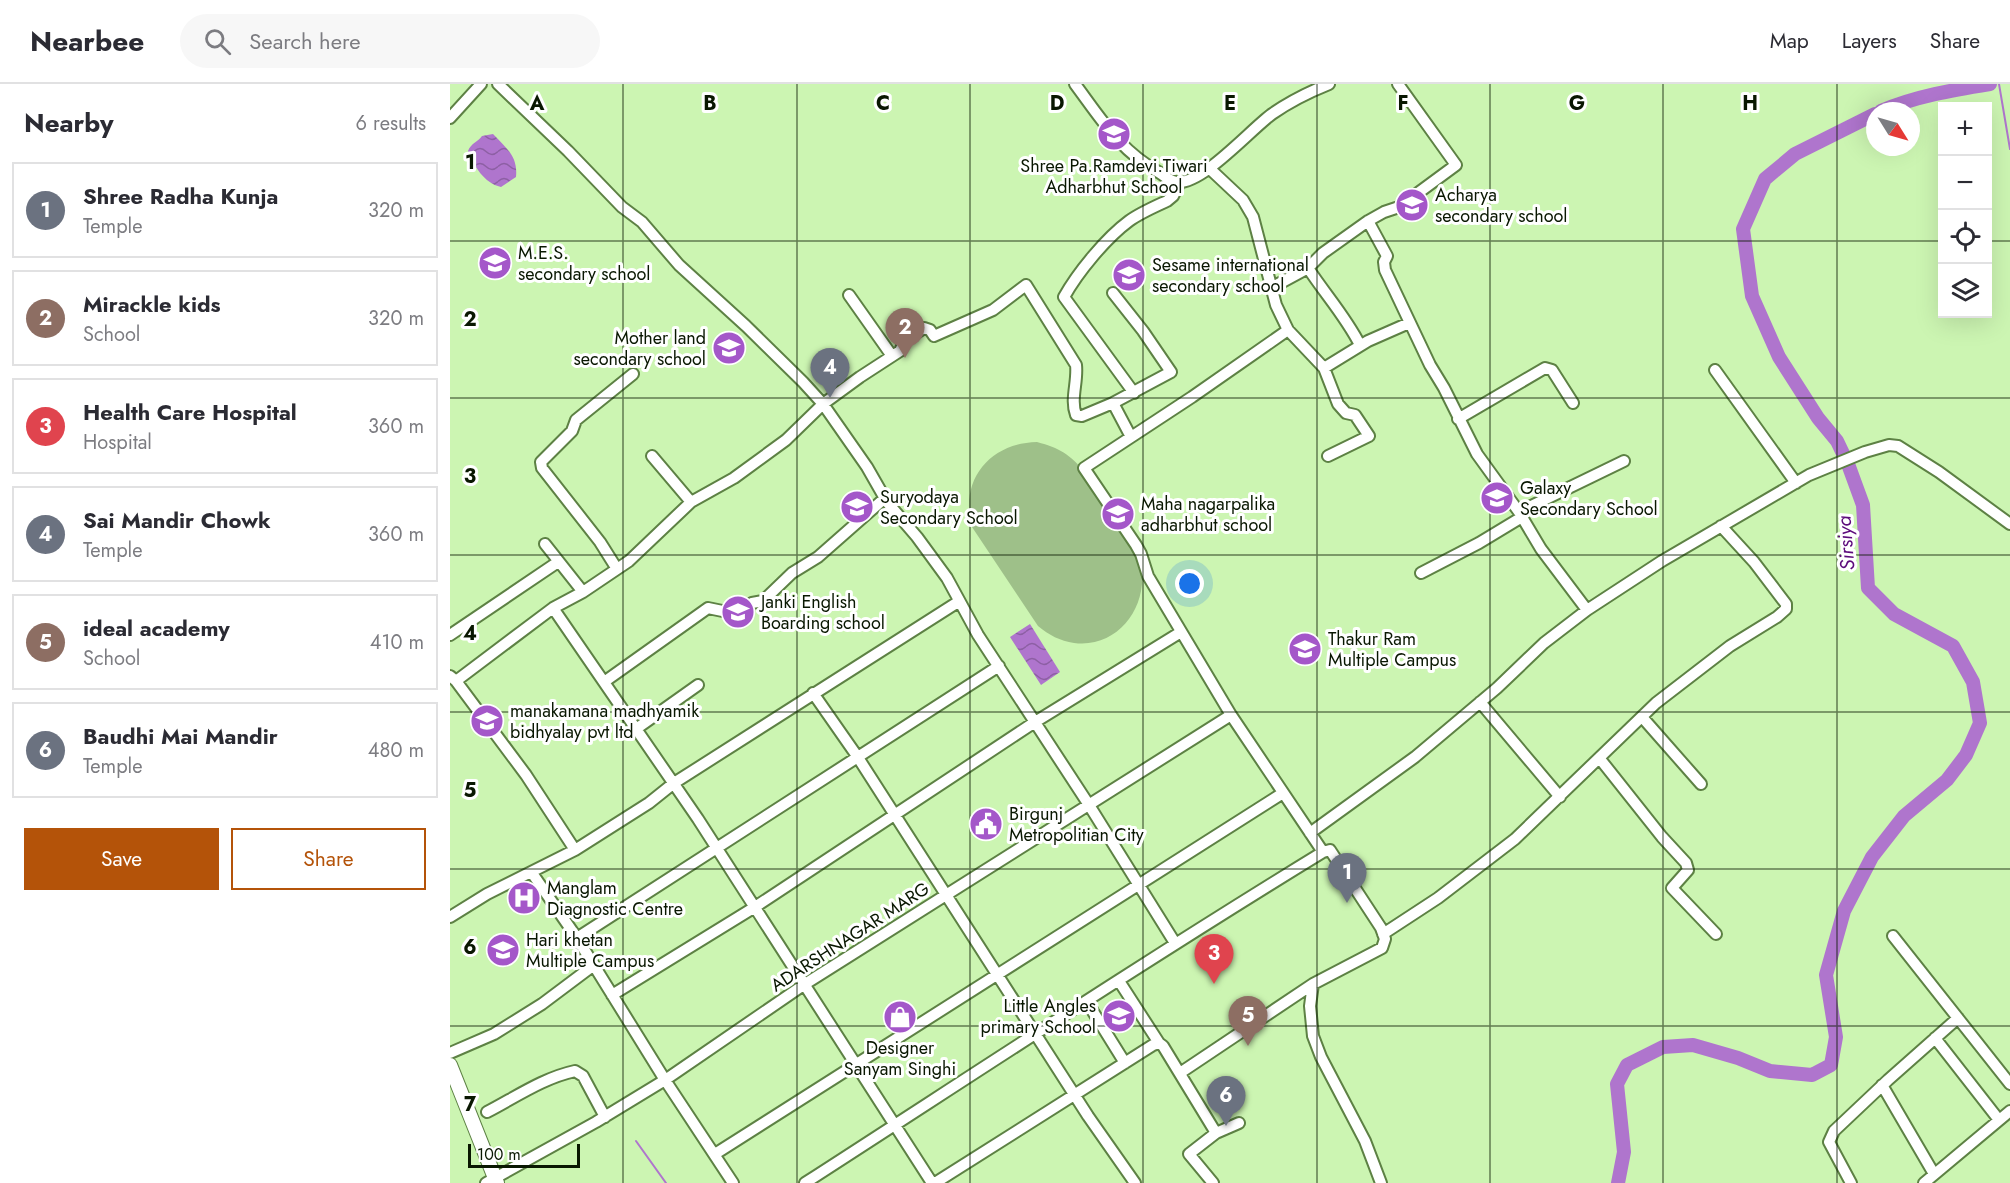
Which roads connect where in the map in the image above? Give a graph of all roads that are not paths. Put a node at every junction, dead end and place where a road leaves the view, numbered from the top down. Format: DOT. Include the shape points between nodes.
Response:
graph roads {
  1 [pos="481,84"];
  2 [pos="498,84"];
  3 [pos="1075,84"];
  4 [pos="1329,84"];
  5 [pos="1398,84"];
  6 [pos="450,118"];
  7 [pos="1210,169"];
  8 [pos="1180,182"];
  9 [pos="1368,221"];
  10 [pos="1308,268"];
  11 [pos="1271,288"];
  12 [pos="1113,293"];
  13 [pos="849,295"];
  14 [pos="1409,323"];
  15 [pos="1288,330"];
  16 [pos="1360,345"];
  17 [pos="892,356"];
  18 [pos="1324,368"];
  19 [pos="1715,370"];
  20 [pos="633,374"];
  21 [pos="1134,393"];
  22 [pos="1113,403"];
  23 [pos="1573,403"];
  24 [pos="823,404"];
  25 [pos="1458,419"];
  26 [pos="1131,437"];
  27 [pos="652,456"];
  28 [pos="1328,456"];
  29 [pos="1624,461"];
  30 [pos="1796,483"];
  31 [pos="885,498"];
  32 [pos="691,502"];
  33 [pos="1520,515"];
  34 [pos="2010,524"];
  35 [pos="1721,526"];
  36 [pos="545,544"];
  37 [pos="558,562"];
  38 [pos="617,569"];
  39 [pos="1421,573"];
  40 [pos="583,592"];
  41 [pos="958,602"];
  42 [pos="553,608"];
  43 [pos="1587,610"];
  44 [pos="1181,632"];
  45 [pos="450,635"];
  46 [pos="999,666"];
  47 [pos="453,679"];
  48 [pos="604,682"];
  49 [pos="698,685"];
  50 [pos="813,693"];
  51 [pos="1480,702"];
  52 [pos="1231,716"];
  53 [pos="1642,717"];
  54 [pos="1035,722"];
  55 [pos="636,729"];
  56 [pos="858,756"];
  57 [pos="1600,759"];
  58 [pos="674,783"];
  59 [pos="1701,784"];
  60 [pos="1283,793"];
  61 [pos="1560,797"];
  62 [pos="1089,805"];
  63 [pos="896,815"];
  64 [pos="1310,833"];
  65 [pos="716,847"];
  66 [pos="575,850"];
  67 [pos="1323,852"];
  68 [pos="532,873"];
  69 [pos="1138,883"];
  70 [pos="946,895"];
  71 [pos="755,907"];
  72 [pos="450,917"];
  73 [pos="1383,934"];
  74 [pos="1716,934"];
  75 [pos="1893,936"];
  76 [pos="577,938"];
  77 [pos="1174,943"];
  78 [pos="594,965"];
  79 [pos="997,974"];
  80 [pos="1119,981"];
  81 [pos="805,984"];
  82 [pos="1313,984"];
  83 [pos="612,995"];
  84 [pos="1087,1002"];
  85 [pos="1958,1018"];
  86 [pos="1036,1035"];
  87 [pos="1935,1038"];
  88 [pos="1159,1043"];
  89 [pos="450,1053"];
  90 [pos="1125,1063"];
  91 [pos="856,1064"];
  92 [pos="450,1065"];
  93 [pos="1180,1073"];
  94 [pos="665,1080"];
  95 [pos="2010,1084"];
  96 [pos="1882,1085"];
  97 [pos="1075,1095"];
  98 [pos="2010,1111"];
  99 [pos="487,1112"];
  100 [pos="605,1117"];
  101 [pos="1999,1120"];
  102 [pos="1239,1123"];
  103 [pos="895,1125"];
  104 [pos="1216,1133"];
  105 [pos="715,1154"];
  106 [pos="1934,1174"];
  107 [pos="493,1182"];
  108 [pos="733,1183"];
  109 [pos="805,1183"];
  110 [pos="934,1183"];
  111 [pos="1135,1183"];
  112 [pos="1213,1183"];
  113 [pos="1381,1183"];
  114 [pos="1851,1183"];
  115 [pos="1924,1183"];
  1 -- 6 [label="street"];
  2 -- 24 [label="street"];
  3 -- 8 [label="street" via="1121,146 1150,168"];
  4 -- 7 [label="street" via="1271,115"];
  5 -- 9 [label="street" via="1456,165 1399,207"];
  7 -- 8 [label="street"];
  7 -- 11 [label="street" via="1243,200 1253,217"];
  8 -- 21 [label="street" via="1167,201 1126,223 1064,297"];
  9 -- 10 [label="street"];
  9 -- 14 [label="street" via="1387,256 1385,270"];
  10 -- 11 [label="street"];
  10 -- 16 [label="street"];
  11 -- 15 [label="street"];
  12 -- 21 [label="street" via="1171,372"];
  13 -- 17 [label="street"];
  14 -- 16 [label="street"];
  14 -- 25 [label="street"];
  15 -- 18 [label="street"];
  15 -- 26 [label="street"];
  16 -- 18 [label="street"];
  17 -- 22 [label="street" via="900,351 905,339 924,328 934,336 973,321 1026,285 1076,365 1076,415"];
  17 -- 24 [label="street"];
  18 -- 28 [label="street" via="1338,404 1354,415 1368,436"];
  19 -- 30 [label="street"];
  20 -- 38 [label="street" via="576,420 572,431 541,462"];
  21 -- 22 [label="street"];
  22 -- 26 [label="street"];
  23 -- 25 [label="street" via="1552,370 1545,368"];
  24 -- 31 [label="street"];
  24 -- 32 [label="street" via="786,440 734,478"];
  25 -- 33 [label="street" via="1477,454"];
  26 -- 44 [label="street" via="1084,468 1136,545 1148,576"];
  27 -- 32 [label="street"];
  29 -- 33 [label="street"];
  30 -- 34 [label="street" via="1865,452 1898,446"];
  30 -- 35 [label="street"];
  31 -- 41 [label="street" via="947,578"];
  31 -- 48 [label="street" via="818,557 784,579 763,601 752,603 737,614 708,608"];
  32 -- 38 [label="street"];
  33 -- 39 [label="street" via="1479,543"];
  33 -- 43 [label="street"];
  35 -- 43 [label="street"];
  35 -- 53 [label="street" via="1754,562 1786,609 1730,646"];
  36 -- 37 [label="street"];
  37 -- 40 [label="street"];
  37 -- 45 [label="street"];
  38 -- 40 [label="street"];
  40 -- 42 [label="street"];
  41 -- 46 [label="street"];
  41 -- 50 [label="street"];
  42 -- 47 [label="street"];
  42 -- 48 [label="street"];
  43 -- 51 [label="street" via="1544,643"];
  44 -- 52 [label="street"];
  44 -- 54 [label="street"];
  46 -- 54 [label="street"];
  46 -- 56 [label="street"];
  47 -- 66 [label="street" via="526,775"];
  48 -- 55 [label="street"];
  49 -- 55 [label="street"];
  50 -- 56 [label="street"];
  50 -- 58 [label="street"];
  51 -- 61 [label="street"];
  51 -- 64 [label="street" via="1415,757"];
  52 -- 60 [label="street"];
  52 -- 62 [label="street, ADARSHNAGAR MARG"];
  53 -- 57 [label="street"];
  53 -- 59 [label="street"];
  54 -- 62 [label="street"];
  54 -- 63 [label="street"];
  55 -- 58 [label="street"];
  56 -- 63 [label="street"];
  56 -- 65 [label="street"];
  57 -- 61 [label="street"];
  57 -- 74 [label="street" via="1686,863 1688,870 1672,888"];
  58 -- 65 [label="street"];
  58 -- 66 [label="street" via="650,803"];
  60 -- 64 [label="street"];
  60 -- 69 [label="street"];
  61 -- 73 [label="street" via="1515,839"];
  62 -- 69 [label="street"];
  62 -- 70 [label="street, ADARSHNAGAR MARG"];
  63 -- 70 [label="street"];
  63 -- 71 [label="street"];
  64 -- 67 [label="street"];
  65 -- 71 [label="street"];
  65 -- 76 [label="street"];
  66 -- 68 [label="street"];
  67 -- 73 [label="street" via="1330,850"];
  67 -- 77 [label="street"];
  68 -- 72 [label="street"];
  68 -- 76 [label="street"];
  69 -- 77 [label="street"];
  69 -- 79 [label="street"];
  70 -- 79 [label="street"];
  70 -- 81 [label="street, ADARSHNAGAR MARG"];
  71 -- 81 [label="street"];
  71 -- 83 [label="street"];
  73 -- 82 [label="street" via="1382,948"];
  75 -- 85 [label="street"];
  76 -- 78 [label="street"];
  77 -- 80 [label="street"];
  78 -- 83 [label="street"];
  78 -- 89 [label="street" via="494,1034"];
  79 -- 86 [label="street"];
  79 -- 91 [label="street"];
  80 -- 84 [label="street"];
  80 -- 88 [label="street"];
  81 -- 91 [label="street"];
  81 -- 94 [label="street, ADARSHNAGAR MARG"];
  82 -- 93 [label="street"];
  82 -- 113 [label="street" via="1313,1036 1365,1141"];
  83 -- 94 [label="street"];
  84 -- 86 [label="street"];
  84 -- 90 [label="street"];
  85 -- 87 [label="street"];
  85 -- 95 [label="street"];
  86 -- 97 [label="street"];
  86 -- 103 [label="street"];
  87 -- 96 [label="street"];
  87 -- 101 [label="street"];
  88 -- 90 [label="street"];
  88 -- 93 [label="street"];
  90 -- 97 [label="street"];
  91 -- 103 [label="street"];
  91 -- 105 [label="street"];
  92 -- 107 [label="main road"];
  93 -- 104 [label="street"];
  94 -- 100 [label="street, ADARSHNAGAR MARG"];
  94 -- 105 [label="street"];
  96 -- 106 [label="street"];
  96 -- 114 [label="street" via="1833,1131 1829,1142"];
  97 -- 110 [label="street"];
  97 -- 111 [label="street"];
  98 -- 101 [label="street"];
  99 -- 100 [label="street" via="560,1074 575,1071 583,1076"];
  100 -- 107 [label="street, ADARSHNAGAR MARG"];
  101 -- 106 [label="street"];
  102 -- 104 [label="street"];
  103 -- 109 [label="street"];
  103 -- 110 [label="street"];
  104 -- 112 [label="street" via="1189,1154"];
  105 -- 108 [label="street"];
  106 -- 115 [label="street"];
}
